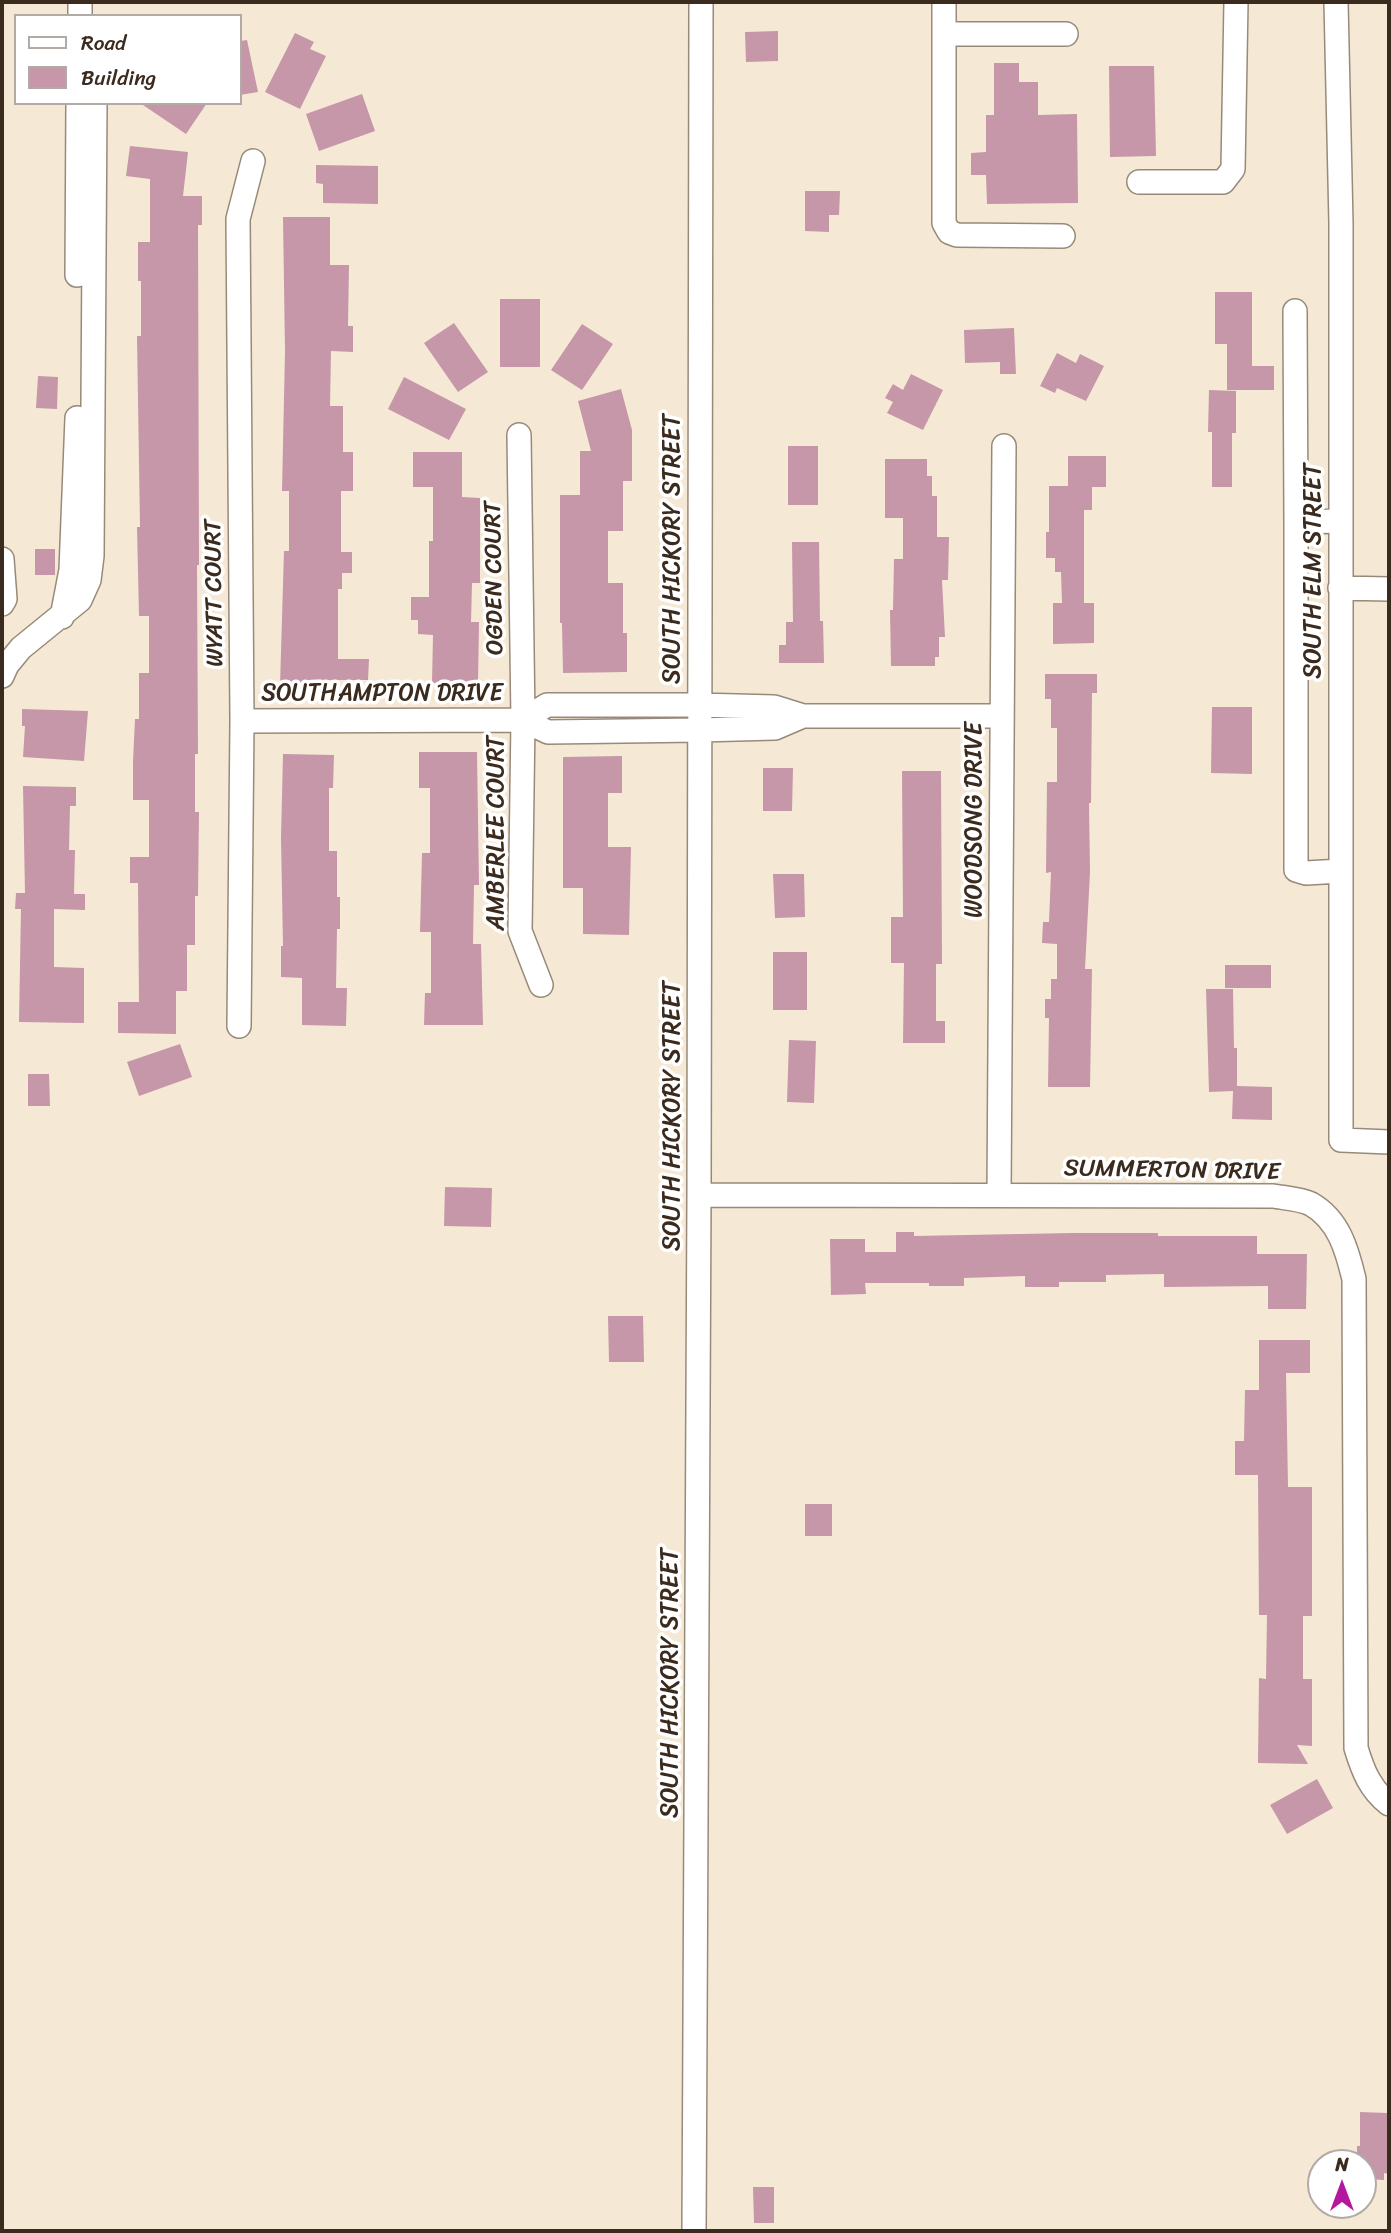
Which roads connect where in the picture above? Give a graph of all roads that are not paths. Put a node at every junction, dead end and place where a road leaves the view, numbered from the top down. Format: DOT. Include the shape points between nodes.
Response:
graph roads {
  1 [pos="701,2"];
  2 [pos="944,2"];
  3 [pos="1236,2"];
  4 [pos="1336,2"];
  5 [pos="944,34"];
  6 [pos="1066,34"];
  7 [pos="78,105"];
  8 [pos="95,105"];
  9 [pos="253,161"];
  10 [pos="1139,182"];
  11 [pos="1063,236"];
  12 [pos="1295,311"];
  13 [pos="519,435"];
  14 [pos="1004,446"];
  15 [pos="1340,521"];
  16 [pos="1296,522"];
  17 [pos="2,559"];
  18 [pos="1340,588"];
  19 [pos="1389,589"];
  20 [pos="2,604"];
  21 [pos="62,617"];
  22 [pos="2,676"];
  23 [pos="699,705"];
  24 [pos="803,716"];
  25 [pos="1002,716"];
  26 [pos="523,720"];
  27 [pos="243,721"];
  28 [pos="699,730"];
  29 [pos="1341,871"];
  30 [pos="541,985"];
  31 [pos="239,1027"];
  32 [pos="1389,1142"];
  33 [pos="699,1195"];
  34 [pos="999,1195"];
  35 [pos="1389,1804"];
  36 [pos="694,2231"];
  1 -- 23 [label="street, SOUTH HICKORY STREET"];
  2 -- 5 [label="street"];
  3 -- 10 [label="street" via="1233,169 1223,181"];
  4 -- 15 [label="street, SOUTH ELM STREET"];
  5 -- 6 [label="street"];
  5 -- 11 [label="street" via="944,223 949,232"];
  7 -- 21 [label="street" via="74,519"];
  8 -- 21 [label="street" via="92,556 80,600"];
  9 -- 27 [label="street, WYATT COURT" via="238,219"];
  12 -- 16 [label="street"];
  13 -- 26 [label="street, OGDEN COURT"];
  14 -- 25 [label="street, WOODSONG DRIVE"];
  15 -- 16 [label="street"];
  15 -- 18 [label="street, SOUTH ELM STREET"];
  16 -- 29 [label="street" via="1296,870"];
  17 -- 20 [label="street"];
  18 -- 19 [label="street"];
  18 -- 29 [label="street, SOUTH ELM STREET"];
  21 -- 22 [label="street" via="21,648"];
  23 -- 24 [label="street, SOUTHAMPTON DRIVE" via="774,708"];
  23 -- 26 [label="street, SOUTHAMPTON DRIVE" via="547,705"];
  23 -- 28 [label="street, SOUTH HICKORY STREET"];
  24 -- 25 [label="street"];
  24 -- 28 [label="street, SOUTHAMPTON DRIVE" via="775,729"];
  25 -- 34 [label="street, WOODSONG DRIVE"];
  26 -- 27 [label="street, SOUTHAMPTON DRIVE"];
  26 -- 28 [label="street, SOUTHAMPTON DRIVE" via="548,732"];
  26 -- 30 [label="street, AMBERLEE COURT" via="520,931"];
  27 -- 31 [label="street, WYATT COURT"];
  28 -- 33 [label="street, SOUTH HICKORY STREET"];
  29 -- 32 [label="street, SOUTH ELM STREET" via="1341,1140"];
  33 -- 34 [label="street, SUMMERTON DRIVE"];
  33 -- 36 [label="street, SOUTH HICKORY STREET"];
  34 -- 35 [label="street, SUMMERTON DRIVE" via="1273,1196 1310,1204 1332,1223 1346,1246 1354,1279 1356,1748 1364,1774"];
}
